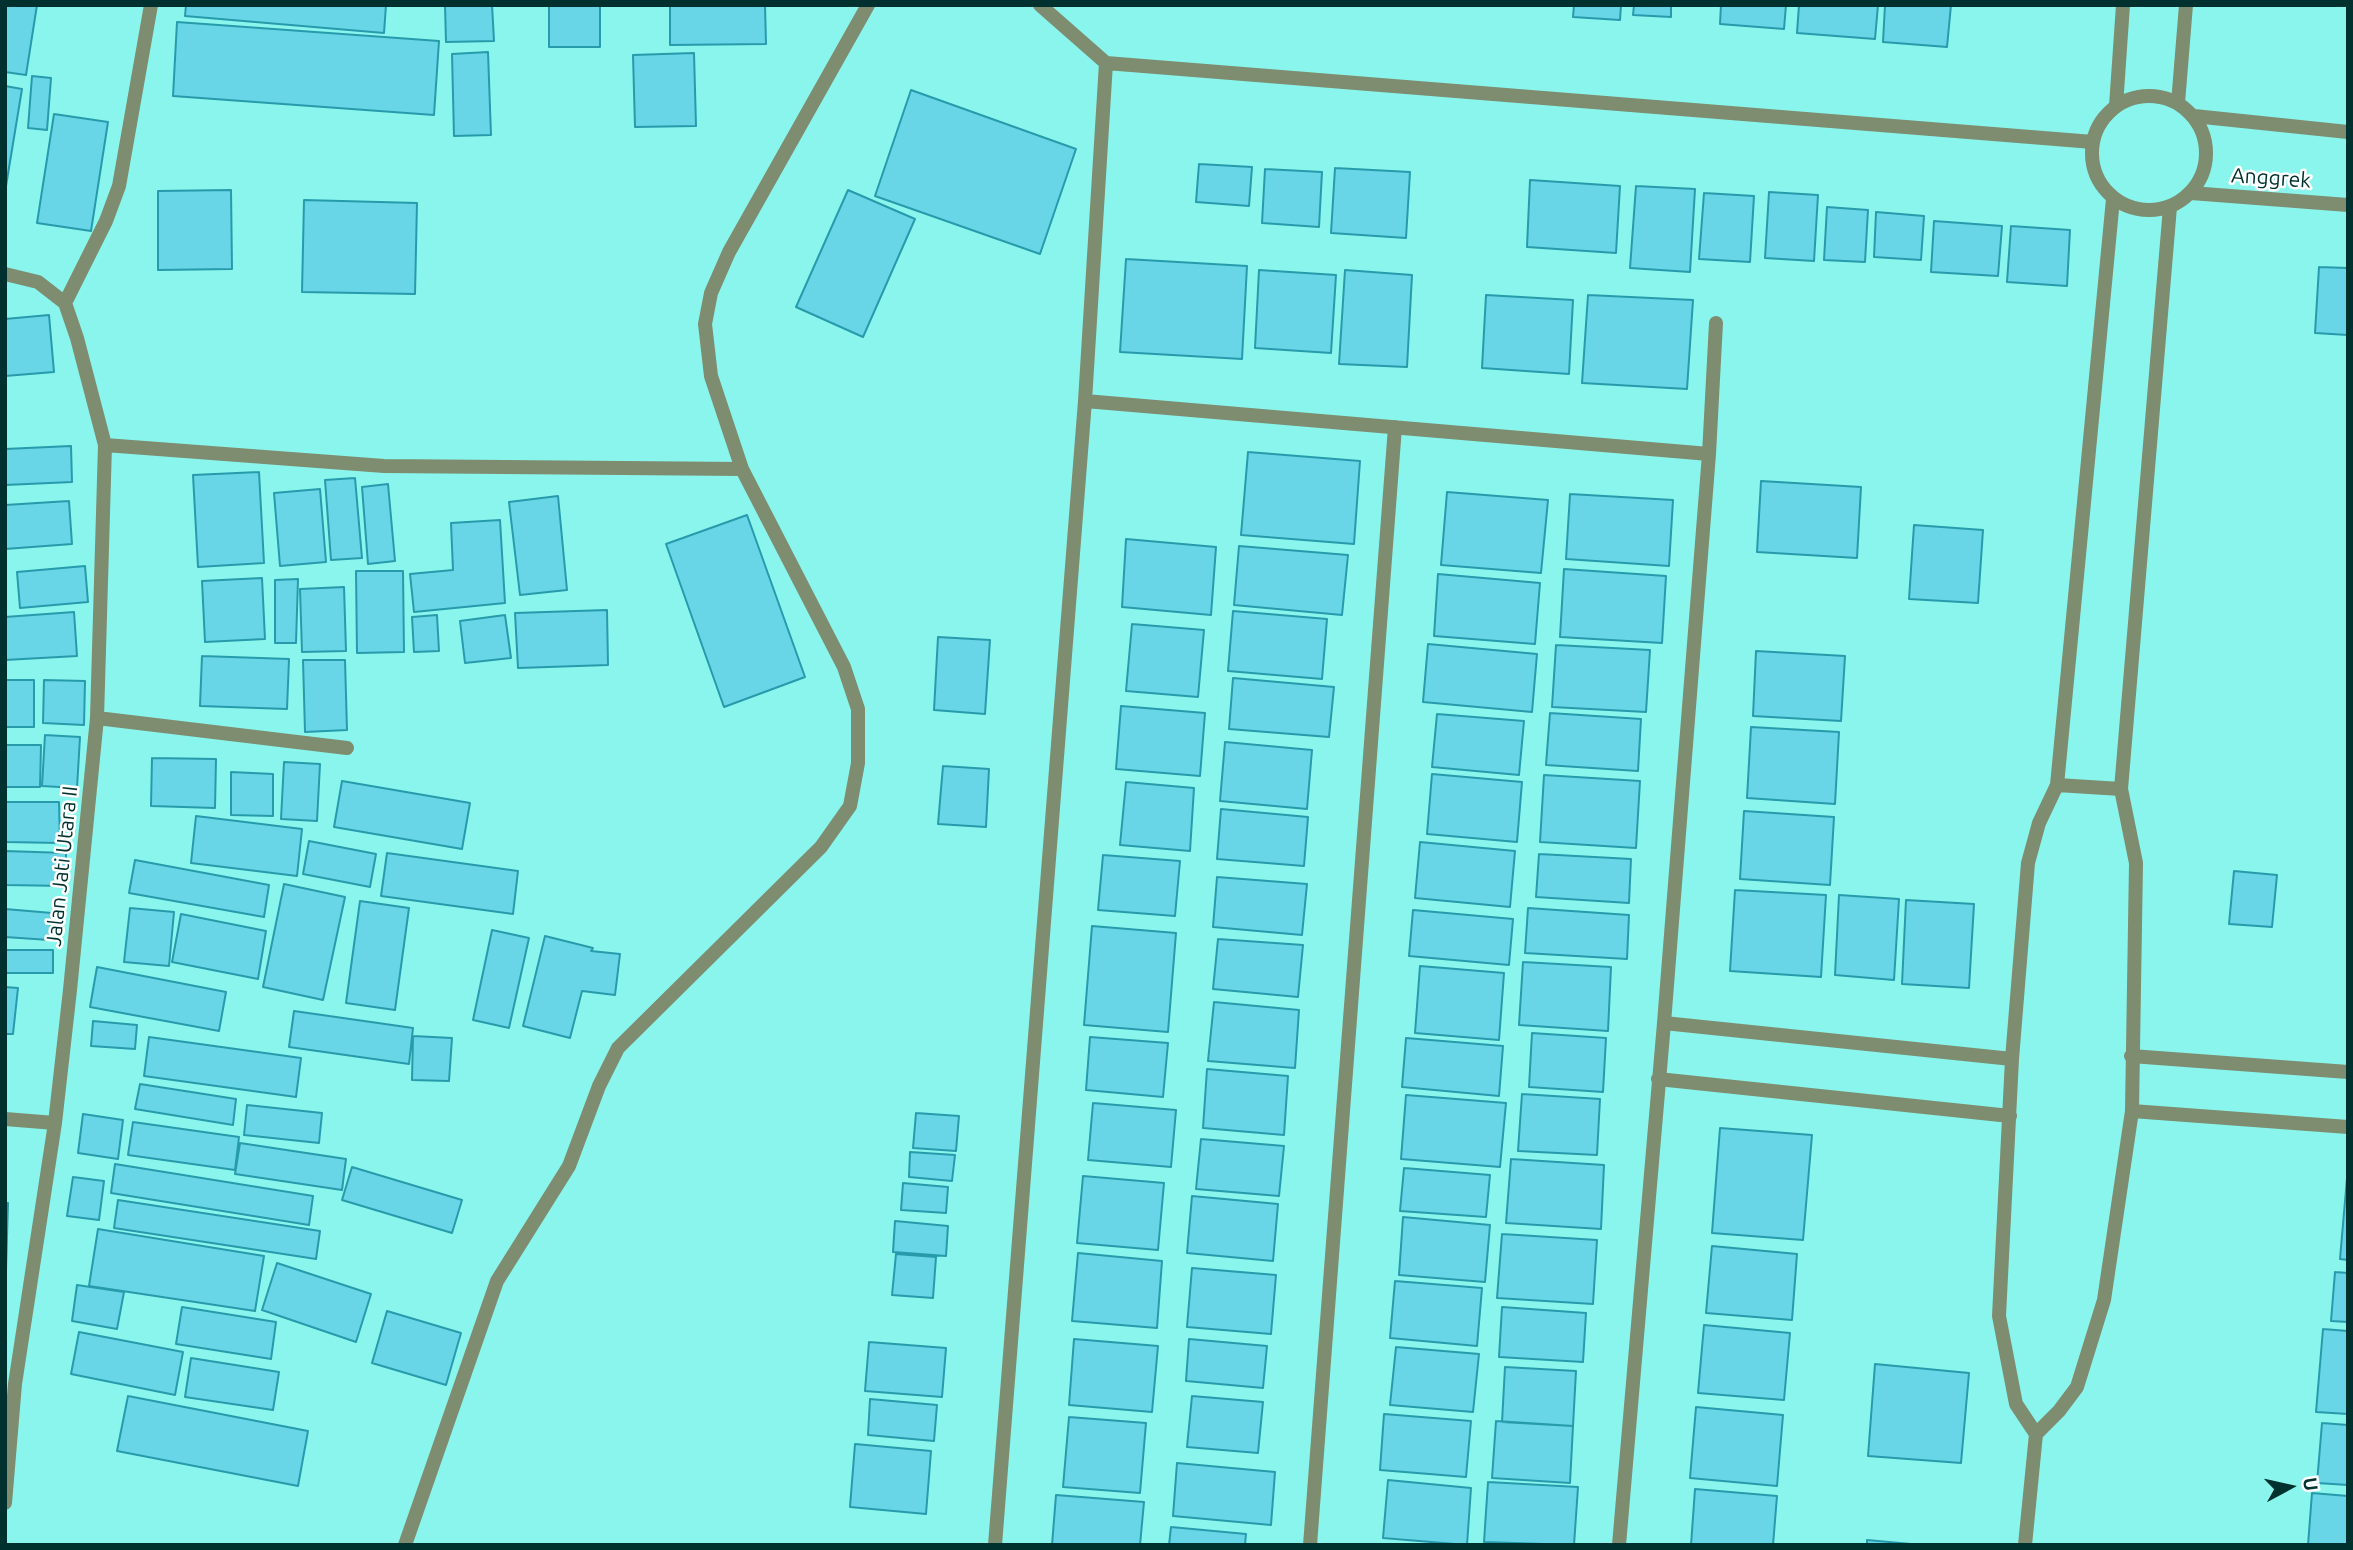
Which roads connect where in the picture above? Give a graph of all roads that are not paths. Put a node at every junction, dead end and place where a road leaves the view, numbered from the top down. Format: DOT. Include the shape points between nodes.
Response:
graph roads {
  1 [pos="151,5"];
  2 [pos="868,5"];
  3 [pos="1040,5"];
  4 [pos="2123,5"];
  5 [pos="2186,5"];
  6 [pos="1106,63"];
  7 [pos="2178,103"];
  8 [pos="2116,106"];
  9 [pos="2194,116"];
  10 [pos="2348,132"];
  11 [pos="2093,142"];
  12 [pos="2190,193"];
  13 [pos="2113,199"];
  14 [pos="2348,205"];
  15 [pos="2170,207"];
  16 [pos="5,274"];
  17 [pos="65,303"];
  18 [pos="1716,323"];
  19 [pos="1086,401"];
  20 [pos="1395,427"];
  21 [pos="105,445"];
  22 [pos="1709,454"];
  23 [pos="741,469"];
  24 [pos="97,718"];
  25 [pos="347,748"];
  26 [pos="2057,785"];
  27 [pos="2121,789"];
  28 [pos="1664,1023"];
  29 [pos="2131,1056"];
  30 [pos="2012,1059"];
  31 [pos="2348,1072"];
  32 [pos="1658,1079"];
  33 [pos="2132,1111"];
  34 [pos="2010,1116"];
  35 [pos="5,1119"];
  36 [pos="54,1124"];
  37 [pos="2348,1127"];
  38 [pos="2035,1434"];
  39 [pos="5,1503"];
  40 [pos="405,1545"];
  41 [pos="995,1545"];
  42 [pos="1310,1545"];
  43 [pos="1619,1545"];
  44 [pos="2025,1545"];
  1 -- 17 [label="street" via="119,186"];
  2 -- 23 [label="street" via="729,252 711,293 705,324 711,376"];
  3 -- 6 [label="street"];
  4 -- 8 [label="street"];
  5 -- 7 [label="street"];
  6 -- 11 [label="street"];
  6 -- 19 [label="street"];
  7 -- 8 [label="street" via="2147,96"];
  7 -- 9 [label="street"];
  8 -- 11 [label="street" via="2101,121"];
  9 -- 10 [label="street"];
  9 -- 12 [label="street" via="2207,155 2202,176"];
  11 -- 13 [label="street" via="2094,166"];
  12 -- 14 [label="street, Anggrek"];
  12 -- 15 [label="street"];
  13 -- 15 [label="street" via="2147,210"];
  13 -- 26 [label="street"];
  15 -- 27 [label="street"];
  16 -- 17 [label="street" via="38,282"];
  17 -- 21 [label="street, Jalan Jati Utara II"];
  18 -- 22 [label="street"];
  19 -- 20 [label="street"];
  19 -- 41 [label="street"];
  20 -- 22 [label="street"];
  20 -- 42 [label="street"];
  21 -- 23 [label="street" via="384,466"];
  21 -- 24 [label="street, Jalan Jati Utara II"];
  22 -- 28 [label="street"];
  23 -- 40 [label="street" via="844,667 858,709 859,762 849,806 821,847 618,1048 598,1086 569,1166 497,1281"];
  24 -- 25 [label="street"];
  24 -- 36 [label="street, Jalan Jati Utara II"];
  26 -- 27 [label="street"];
  26 -- 30 [label="street" via="2039,823 2028,863"];
  27 -- 29 [label="street" via="2136,863"];
  28 -- 30 [label="street"];
  28 -- 32 [label="street"];
  29 -- 31 [label="street"];
  29 -- 33 [label="street"];
  30 -- 34 [label="street"];
  32 -- 34 [label="street"];
  32 -- 43 [label="street"];
  33 -- 37 [label="street"];
  33 -- 38 [label="street" via="2104,1300 2094,1335 2077,1387"];
  34 -- 38 [label="street" via="1999,1316 2016,1404"];
  35 -- 36 [label="street"];
  36 -- 39 [label="street, Jalan Jati Utara II" via="15,1384"];
  38 -- 44 [label="street"];
}
